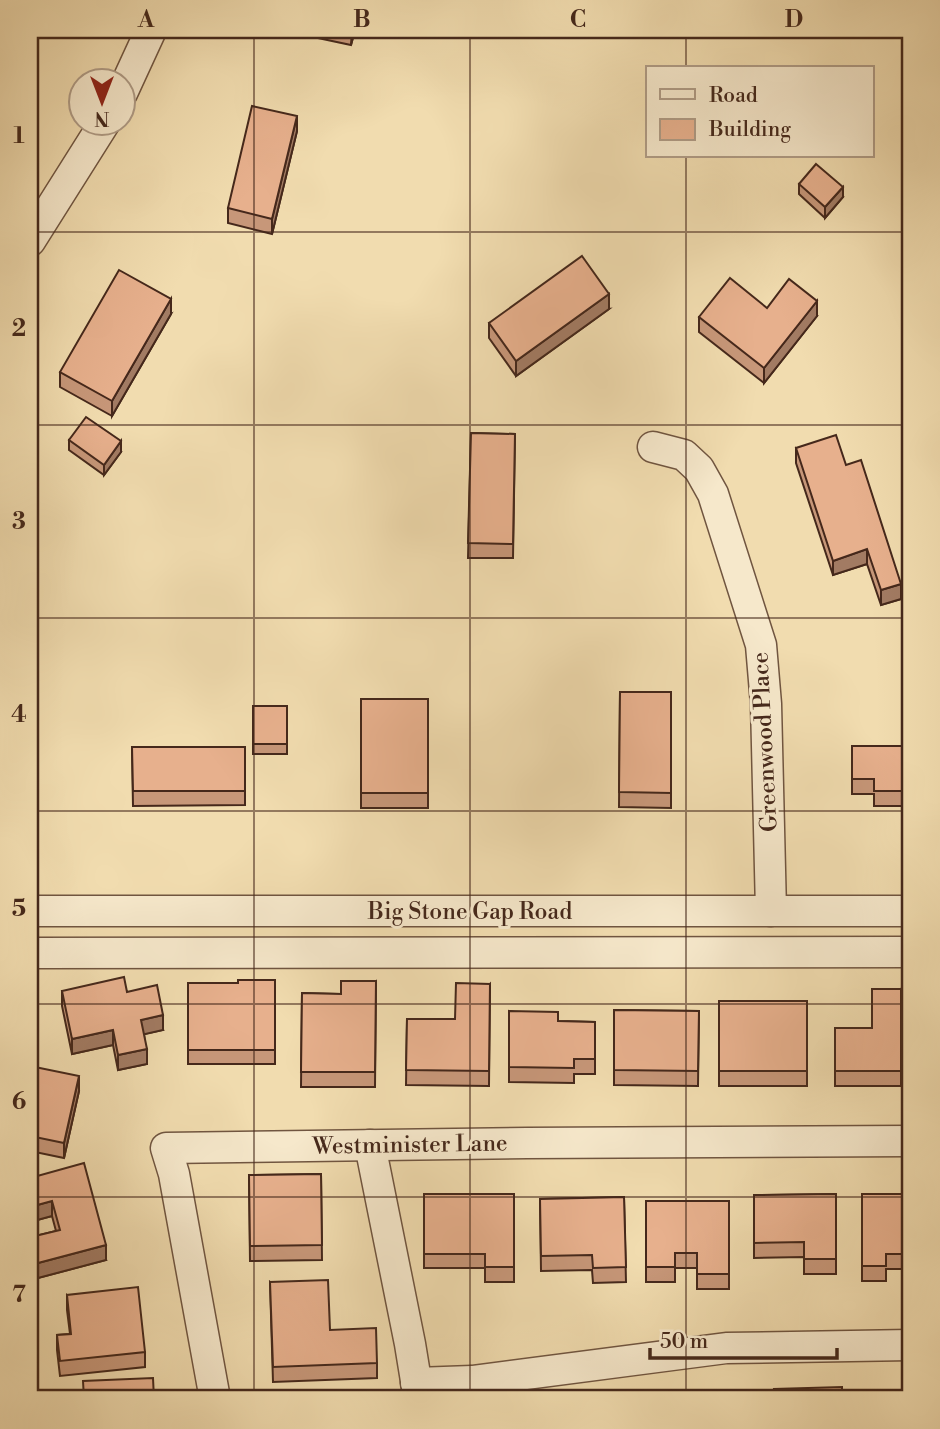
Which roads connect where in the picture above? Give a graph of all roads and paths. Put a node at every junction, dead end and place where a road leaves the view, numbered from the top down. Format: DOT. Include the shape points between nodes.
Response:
graph roads {
  1 [pos="151,30"];
  2 [pos="134,66"];
  3 [pos="95,136"];
  4 [pos="30,241"];
  5 [pos="653,447"];
  6 [pos="30,911"];
  7 [pos="771,911"];
  8 [pos="910,911"];
  9 [pos="910,952"];
  10 [pos="30,953"];
  11 [pos="910,1141"];
  12 [pos="370,1145"];
  13 [pos="910,1345"];
  14 [pos="417,1391"];
  15 [pos="215,1399"];
  1 -- 2 [label="street"];
  3 -- 4 [label="street"];
  5 -- 7 [label="street, Greenwood Place" via="684,455 699,469 713,494 761,645"];
  6 -- 7 [label="street, Big Stone Gap Road"];
  7 -- 8 [label="street, Big Stone Gap Road"];
  9 -- 10 [label="street"];
  11 -- 12 [label="street, Westminister Lane"];
  12 -- 14 [label="street"];
  12 -- 15 [label="street, Westminister Lane" via="166,1148"];
  13 -- 14 [label="street" via="726,1348"];
}
